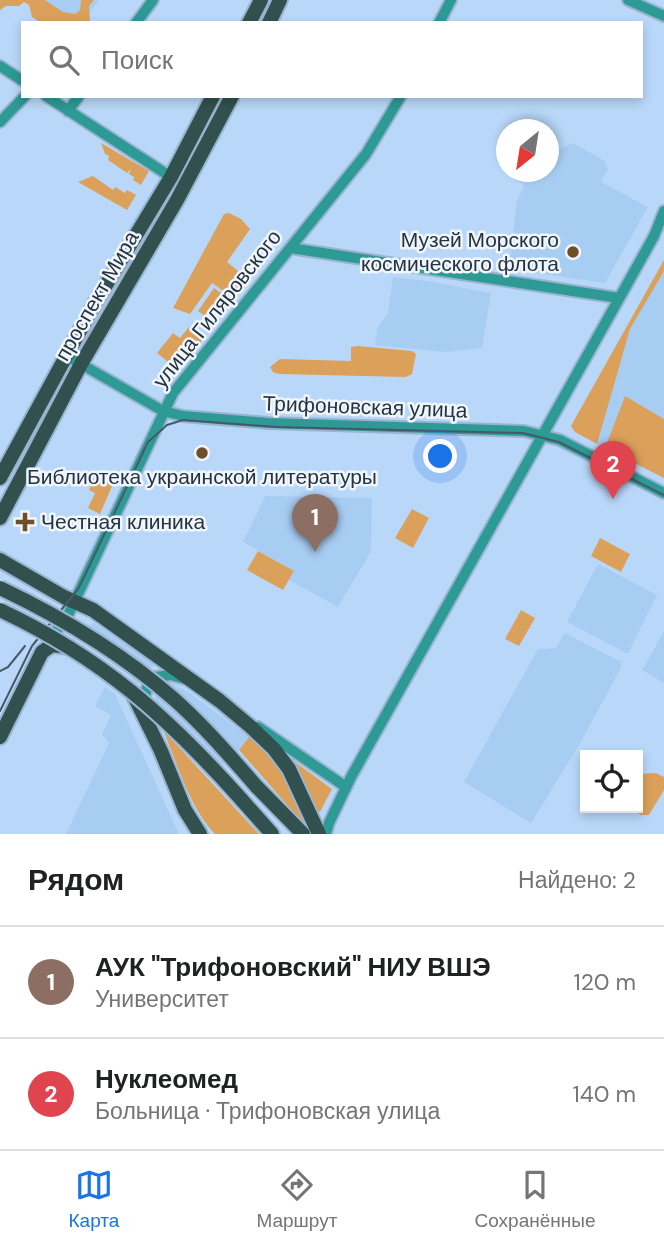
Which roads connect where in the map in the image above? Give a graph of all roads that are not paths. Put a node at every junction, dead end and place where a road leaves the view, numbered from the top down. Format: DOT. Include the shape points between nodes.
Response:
graph roads {
  1 [pos="153,0"];
  2 [pos="261,0"];
  3 [pos="280,0"];
  4 [pos="451,0"];
  5 [pos="628,0"];
  6 [pos="664,16"];
  7 [pos="137,21"];
  8 [pos="250,21"];
  9 [pos="270,21"];
  10 [pos="440,21"];
  11 [pos="0,66"];
  12 [pos="21,80"];
  13 [pos="23,98"];
  14 [pos="49,98"];
  15 [pos="78,98"];
  16 [pos="212,98"];
  17 [pos="231,98"];
  18 [pos="400,98"];
  19 [pos="68,111"];
  20 [pos="0,122"];
  21 [pos="171,177"];
  22 [pos="664,211"];
  23 [pos="290,248"];
  24 [pos="619,298"];
  25 [pos="67,356"];
  26 [pos="81,364"];
  27 [pos="163,411"];
  28 [pos="541,434"];
  29 [pos="0,478"];
  30 [pos="664,493"];
  31 [pos="0,518"];
  32 [pos="0,561"];
  33 [pos="0,588"];
  34 [pos="75,601"];
  35 [pos="0,610"];
  36 [pos="41,652"];
  37 [pos="197,684"];
  38 [pos="220,701"];
  39 [pos="144,715"];
  40 [pos="0,737"];
  41 [pos="346,787"];
  42 [pos="200,834"];
  43 [pos="272,834"];
  44 [pos="303,834"];
  45 [pos="319,834"];
  46 [pos="326,834"];
  1 -- 7 [label="street"];
  2 -- 8 [label="main road"];
  3 -- 9 [label="main road"];
  4 -- 10 [label="street"];
  5 -- 6 [label="street"];
  11 -- 12 [label="street"];
  13 -- 20 [label="street"];
  14 -- 19 [label="street"];
  15 -- 19 [label="street"];
  16 -- 21 [label="main road, проспект Мира"];
  17 -- 26 [label="main road, проспект Мира"];
  18 -- 23 [label="street, улица Гиляровского" via="372,145"];
  19 -- 21 [label="street"];
  21 -- 25 [label="main road, проспект Мира"];
  22 -- 24 [label="street"];
  23 -- 24 [label="street"];
  23 -- 27 [label="street, улица Гиляровского"];
  24 -- 28 [label="street"];
  25 -- 26 [label="street, Трифоновская улица"];
  25 -- 29 [label="main road, проспект Мира"];
  26 -- 27 [label="street, Трифоновская улица"];
  26 -- 31 [label="main road, проспект Мира"];
  27 -- 28 [label="street, Трифоновская улица" via="265,423"];
  27 -- 34 [label="street, улица Гиляровского"];
  28 -- 30 [label="street, Трифоновская улица"];
  28 -- 41 [label="street"];
  32 -- 34 [label="main road"];
  33 -- 44 [label="main road, bridge" via="87,634 152,681"];
  34 -- 36 [label="street, улица Гиляровского"];
  34 -- 37 [label="main road"];
  35 -- 43 [label="main road, bridge" via="67,646 140,697 188,741"];
  36 -- 39 [label="main road" via="59,644 79,652 128,687"];
  36 -- 40 [label="main road"];
  37 -- 38 [label="main road"];
  37 -- 39 [label="street" via="170,675 155,677 145,692"];
  38 -- 41 [label="street"];
  38 -- 45 [label="main road" via="282,759"];
  39 -- 42 [label="main road"];
  41 -- 46 [label="street"];
}
